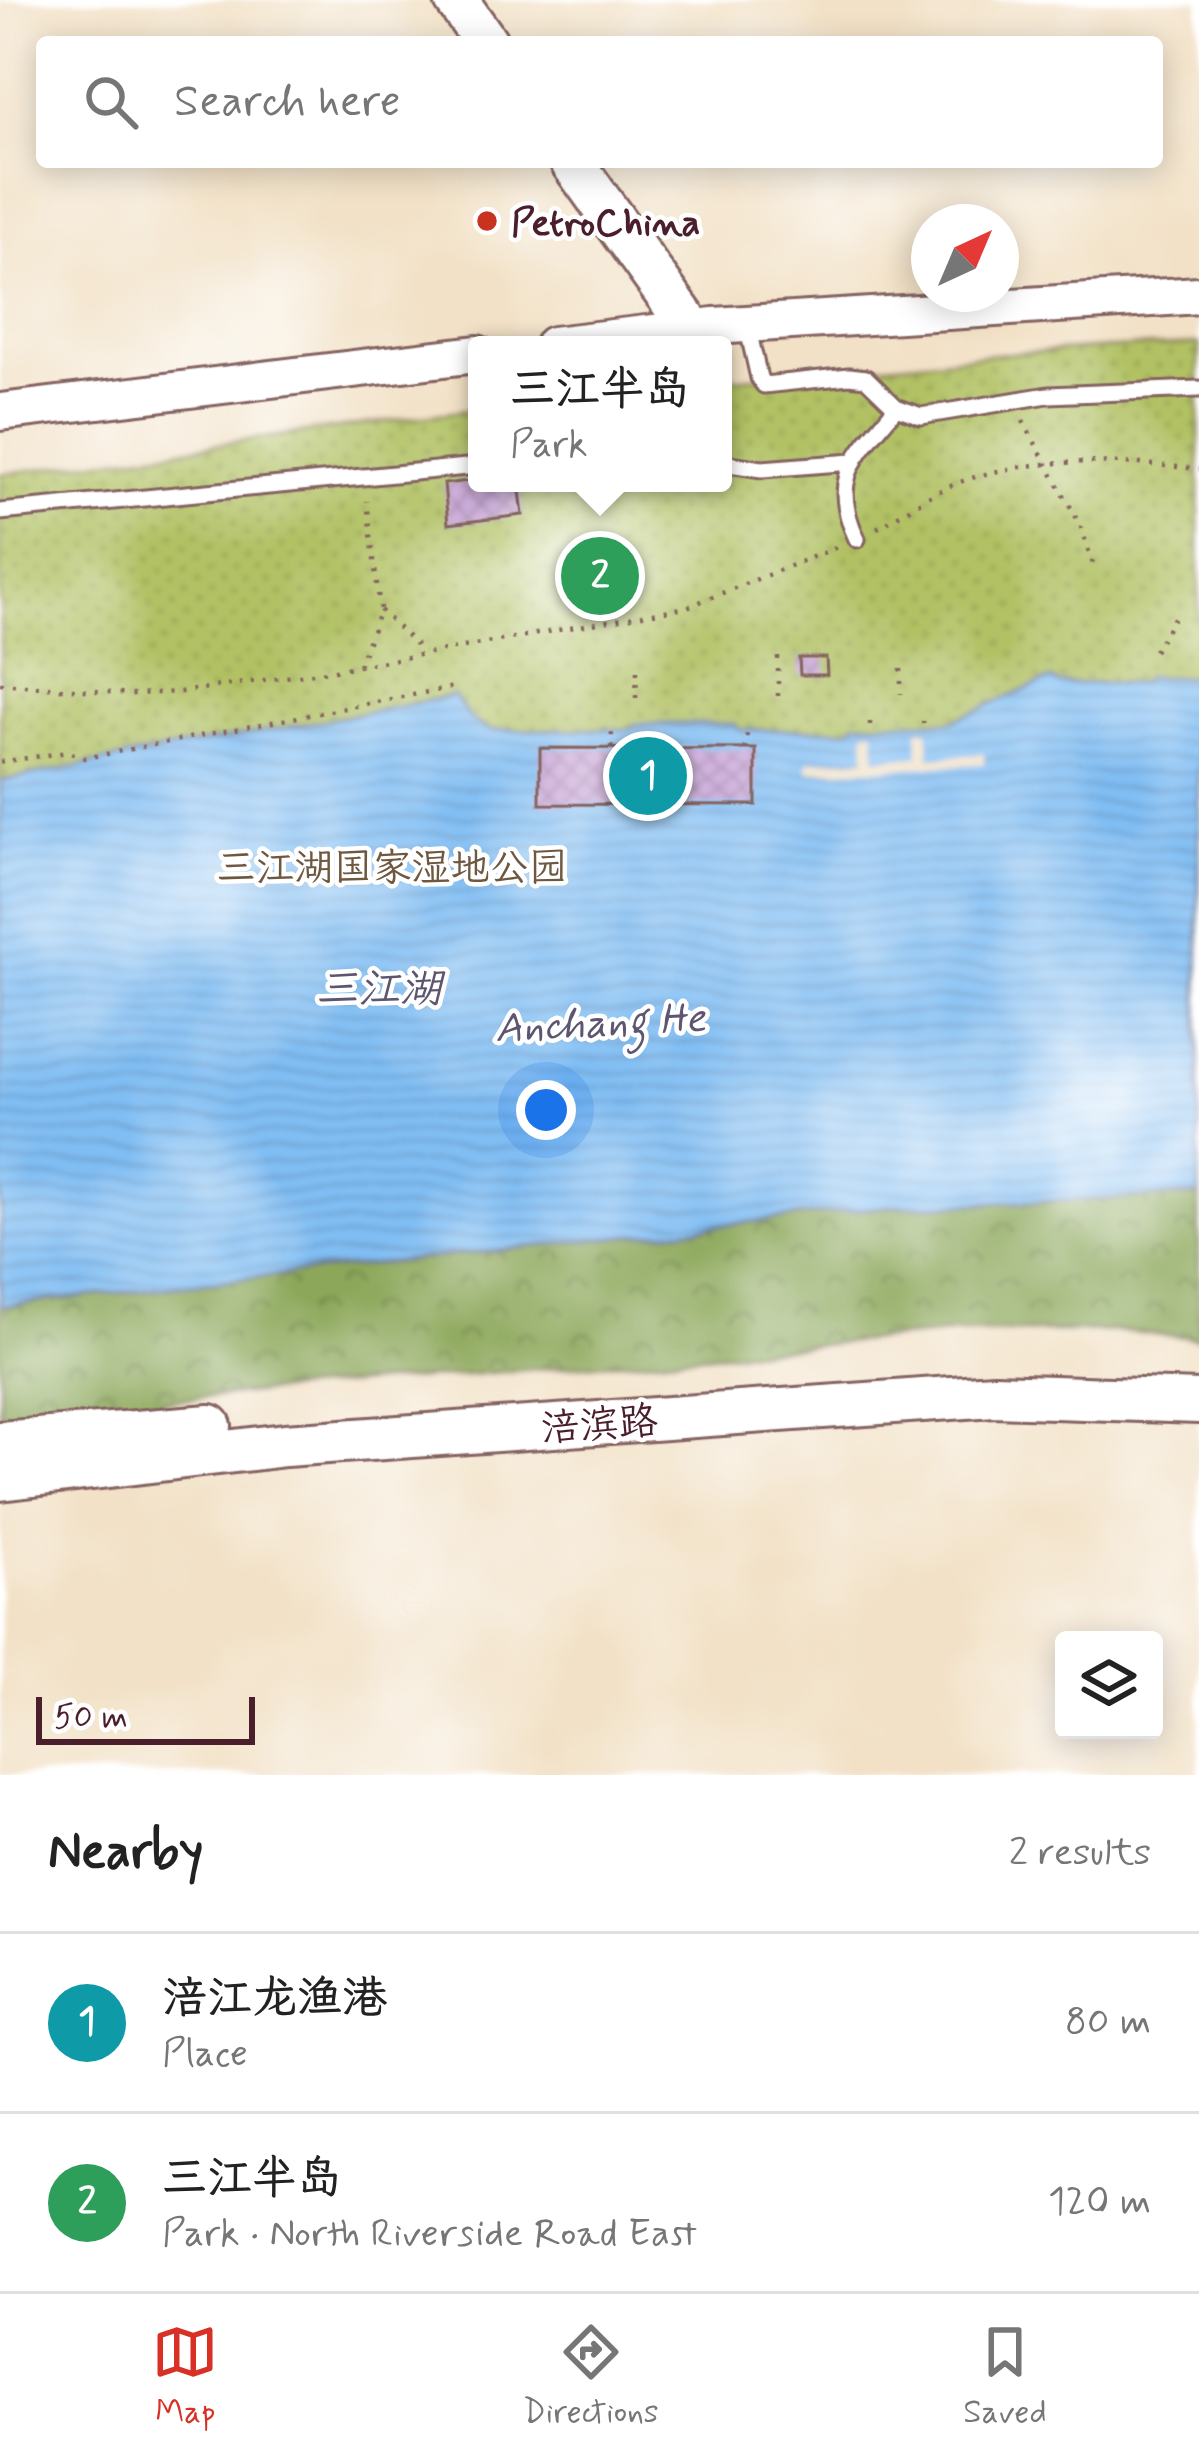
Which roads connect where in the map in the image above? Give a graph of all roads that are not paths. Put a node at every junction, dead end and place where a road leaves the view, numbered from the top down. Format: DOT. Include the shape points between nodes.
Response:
graph roads {
  1 [pos="456,0"];
  2 [pos="483,0"];
  3 [pos="482,36"];
  4 [pos="509,36"];
  5 [pos="577,168"];
  6 [pos="602,168"];
  7 [pos="1199,295"];
  8 [pos="717,326"];
  9 [pos="631,336"];
  10 [pos="725,336"];
  11 [pos="732,345"];
  12 [pos="468,355"];
  13 [pos="0,387"];
  14 [pos="1199,389"];
  15 [pos="896,407"];
  16 [pos="40,408"];
  17 [pos="0,412"];
  18 [pos="853,462"];
  19 [pos="732,464"];
  20 [pos="468,467"];
  21 [pos="0,512"];
  22 [pos="857,539"];
  23 [pos="1199,1376"];
  24 [pos="1199,1402"];
  25 [pos="0,1443"];
  26 [pos="0,1479"];
  1 -- 3 [label="main road"];
  2 -- 4 [label="main road"];
  5 -- 8 [label="main road"];
  6 -- 8 [label="main road"];
  7 -- 8 [label="street"];
  8 -- 9 [label="street"];
  8 -- 10 [label="lane"];
  11 -- 15 [label="lane" via="764,385 866,378"];
  12 -- 16 [label="street"];
  13 -- 16 [label="street"];
  14 -- 15 [label="lane" via="1048,395 921,416"];
  15 -- 18 [label="lane"];
  16 -- 17 [label="street"];
  18 -- 19 [label="lane"];
  18 -- 22 [label="lane" via="842,486"];
  20 -- 21 [label="lane"];
  23 -- 25 [label="main road, 涪滨路" via="996,1367"];
  24 -- 26 [label="main road, 涪滨路" via="994,1395 285,1445"];
}
